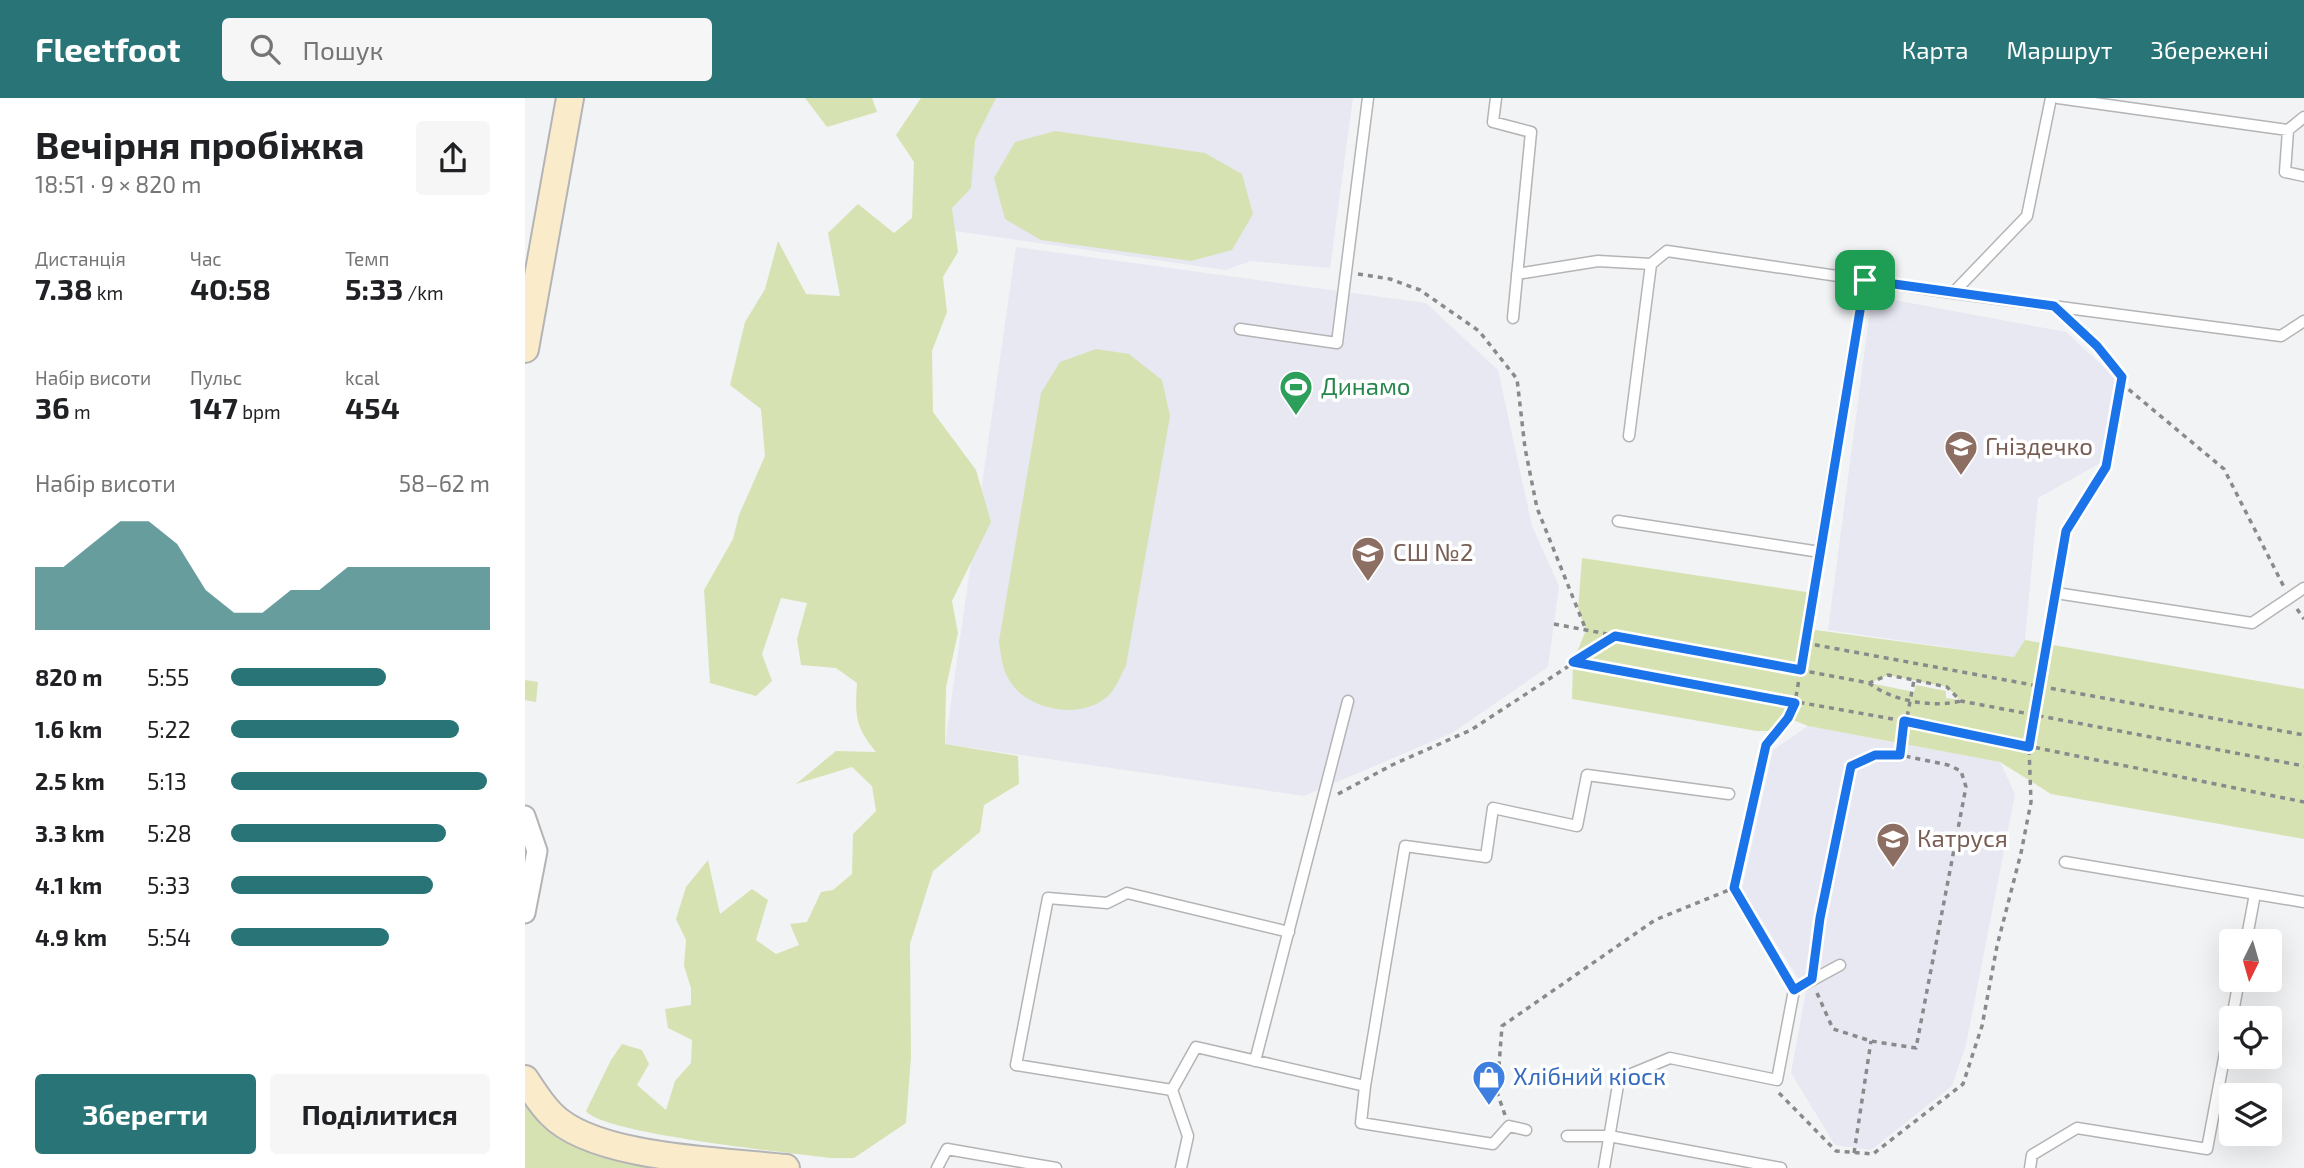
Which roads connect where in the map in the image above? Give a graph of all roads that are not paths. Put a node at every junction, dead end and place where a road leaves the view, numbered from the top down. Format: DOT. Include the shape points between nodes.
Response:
graph roads {
  1 [pos="570,98"];
  2 [pos="1368,98"];
  3 [pos="1496,98"];
  4 [pos="2051,98"];
  5 [pos="2058,98"];
  6 [pos="2304,117"];
  7 [pos="2288,130"];
  8 [pos="2304,176"];
  9 [pos="1651,264"];
  10 [pos="1517,274"];
  11 [pos="1865,280"];
  12 [pos="1952,293"];
  13 [pos="1513,318"];
  14 [pos="2304,321"];
  15 [pos="1240,329"];
  16 [pos="525,349"];
  17 [pos="1629,436"];
  18 [pos="1618,521"];
  19 [pos="2304,588"];
  20 [pos="2056,593"];
  21 [pos="1348,701"];
  22 [pos="1729,794"];
  23 [pos="525,816"];
  24 [pos="2065,862"];
  25 [pos="2255,894"];
  26 [pos="2304,902"];
  27 [pos="525,913"];
  28 [pos="2248,929"];
  29 [pos="1289,932"];
  30 [pos="1840,965"];
  31 [pos="1255,1061"];
  32 [pos="2223,1069"];
  33 [pos="525,1079"];
  34 [pos="1365,1087"];
  35 [pos="1171,1090"];
  36 [pos="1526,1130"];
  37 [pos="1567,1136"];
  38 [pos="1609,1136"];
  39 [pos="786,1168"];
  40 [pos="937,1168"];
  41 [pos="1056,1168"];
  42 [pos="1181,1168"];
  43 [pos="1604,1168"];
  44 [pos="1781,1168"];
  45 [pos="2030,1168"];
  1 -- 16 [label="street"];
  2 -- 15 [label="lane" via="1336,343"];
  3 -- 10 [label="lane" via="1493,122 1531,132"];
  4 -- 12 [label="lane" via="2027,216"];
  5 -- 7 [label="lane"];
  6 -- 7 [label="lane"];
  7 -- 8 [label="lane" via="2285,172"];
  9 -- 10 [label="lane" via="1598,261"];
  9 -- 11 [label="lane" via="1667,251"];
  9 -- 17 [label="lane"];
  10 -- 13 [label="lane"];
  11 -- 12 [label="lane"];
  11 -- 18 [label="lane" via="1820,552"];
  12 -- 14 [label="lane" via="2281,337"];
  19 -- 20 [label="lane" via="2252,623"];
  21 -- 29 [label="lane"];
  22 -- 34 [label="lane" via="1587,775 1577,825 1493,808 1486,857 1405,846"];
  23 -- 27 [label="street" via="537,851"];
  24 -- 25 [label="lane"];
  25 -- 26 [label="lane"];
  25 -- 28 [label="lane"];
  29 -- 31 [label="lane"];
  29 -- 35 [label="lane" via="1127,893 1107,903 1048,898 1016,1065"];
  30 -- 38 [label="lane" via="1794,990 1777,1080 1670,1058 1619,1079"];
  31 -- 34 [label="lane"];
  31 -- 35 [label="lane" via="1196,1047"];
  32 -- 45 [label="lane" via="2207,1149 2077,1128 2032,1155"];
  33 -- 39 [label="street" via="552,1115 587,1138 625,1149"];
  34 -- 36 [label="lane" via="1361,1123 1493,1144 1509,1126"];
  35 -- 42 [label="lane" via="1188,1136"];
  37 -- 38 [label="lane"];
  38 -- 43 [label="lane"];
  38 -- 44 [label="lane"];
  40 -- 41 [label="lane" via="947,1149"];
}
